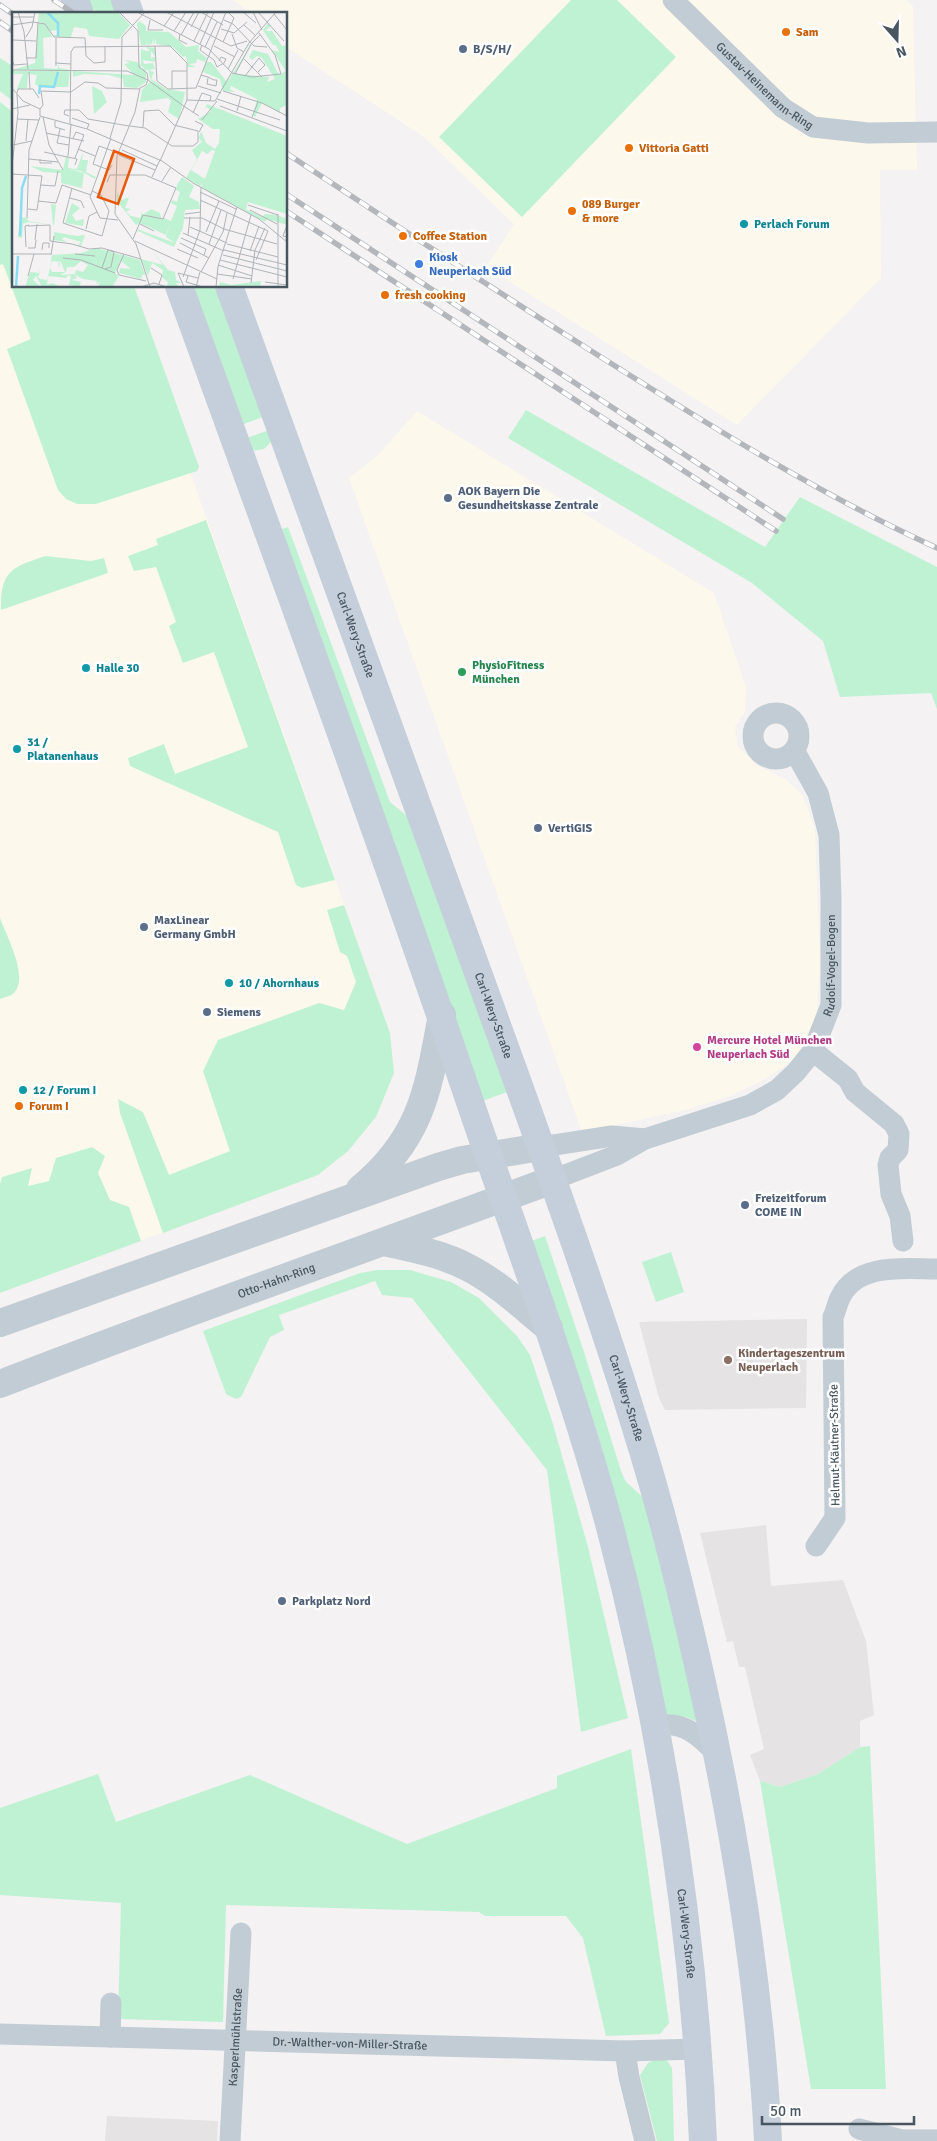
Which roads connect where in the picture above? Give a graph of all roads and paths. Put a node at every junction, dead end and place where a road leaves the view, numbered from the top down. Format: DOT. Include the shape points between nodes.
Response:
graph roads {
  1 [pos="75,0"];
  2 [pos="125,0"];
  3 [pos="673,0"];
  4 [pos="79,12"];
  5 [pos="129,12"];
  6 [pos="937,132"];
  7 [pos="180,288"];
  8 [pos="230,288"];
  9 [pos="794,750"];
  10 [pos="442,1015"];
  11 [pos="813,1051"];
  12 [pos="645,1139"];
  13 [pos="541,1147"];
  14 [pos="489,1155"];
  15 [pos="552,1180"];
  16 [pos="504,1198"];
  17 [pos="349,1199"];
  18 [pos="903,1241"];
  19 [pos="384,1242"];
  20 [pos="937,1269"];
  21 [pos="0,1322"];
  22 [pos="549,1328"];
  23 [pos="0,1384"];
  24 [pos="816,1546"];
  25 [pos="656,1726"];
  26 [pos="719,1756"];
  27 [pos="241,1933"];
  28 [pos="111,2003"];
  29 [pos="0,2034"];
  30 [pos="110,2037"];
  31 [pos="234,2041"];
  32 [pos="699,2049"];
  33 [pos="625,2051"];
  34 [pos="860,2129"];
  35 [pos="937,2140"];
  36 [pos="230,2141"];
  37 [pos="645,2141"];
  38 [pos="703,2141"];
  39 [pos="768,2141"];
  1 -- 4 [label="main road"];
  2 -- 5 [label="main road"];
  3 -- 6 [label="street, Gustav-Heinemann-Ring" via="783,108 813,127 868,133"];
  7 -- 10 [label="main road, Carl-Wery-Straße"];
  8 -- 13 [label="main road, Carl-Wery-Straße"];
  9 -- 11 [label="street, Rudolf-Vogel-Bogen" via="818,793 829,835 832,1005"];
  10 -- 14 [label="main road, Carl-Wery-Straße"];
  10 -- 17 [label="street" via="429,1080 410,1134 382,1172"];
  11 -- 12 [label="street, Rudolf-Vogel-Bogen" via="796,1072 767,1096"];
  11 -- 18 [label="street" via="848,1079 855,1092 894,1124 899,1134 898,1150 888,1165 891,1194 900,1216"];
  12 -- 13 [label="street, Rudolf-Vogel-Bogen" via="612,1136"];
  12 -- 15 [label="street, Rudolf-Vogel-Bogen" via="617,1155"];
  13 -- 14 [label="street"];
  13 -- 15 [label="main road, Carl-Wery-Straße"];
  14 -- 16 [label="main road, Carl-Wery-Straße"];
  14 -- 17 [label="street" via="438,1166"];
  15 -- 16 [label="street, Otto-Hahn-Ring"];
  15 -- 26 [label="main road, Carl-Wery-Straße" via="605,1330 650,1474"];
  16 -- 19 [label="street, Otto-Hahn-Ring"];
  16 -- 22 [label="main road, Carl-Wery-Straße"];
  17 -- 21 [label="street"];
  19 -- 22 [label="street" via="468,1267"];
  19 -- 23 [label="street, Otto-Hahn-Ring"];
  20 -- 24 [label="street, Helmut-Käutner-Straße" via="882,1270 865,1275 840,1296 833,1317 835,1518"];
  22 -- 25 [label="main road, Carl-Wery-Straße" via="608,1522"];
  25 -- 26 [label="street" via="666,1724 692,1730"];
  25 -- 32 [label="main road, Carl-Wery-Straße" via="679,1870"];
  26 -- 39 [label="main road, Carl-Wery-Straße" via="753,1973 765,2079"];
  27 -- 31 [label="street, Kasperlmühlstraße"];
  28 -- 30 [label="street"];
  29 -- 30 [label="street, Dr.-Walther-von-Miller-Straße"];
  30 -- 31 [label="street, Dr.-Walther-von-Miller-Straße"];
  31 -- 33 [label="street, Dr.-Walther-von-Miller-Straße"];
  31 -- 36 [label="street, Kasperlmühlstraße"];
  32 -- 33 [label="street, Dr.-Walther-von-Miller-Straße"];
  32 -- 38 [label="main road, Carl-Wery-Straße"];
  33 -- 37 [label="street"];
  34 -- 35 [label="street" via="902,2140"];
}
